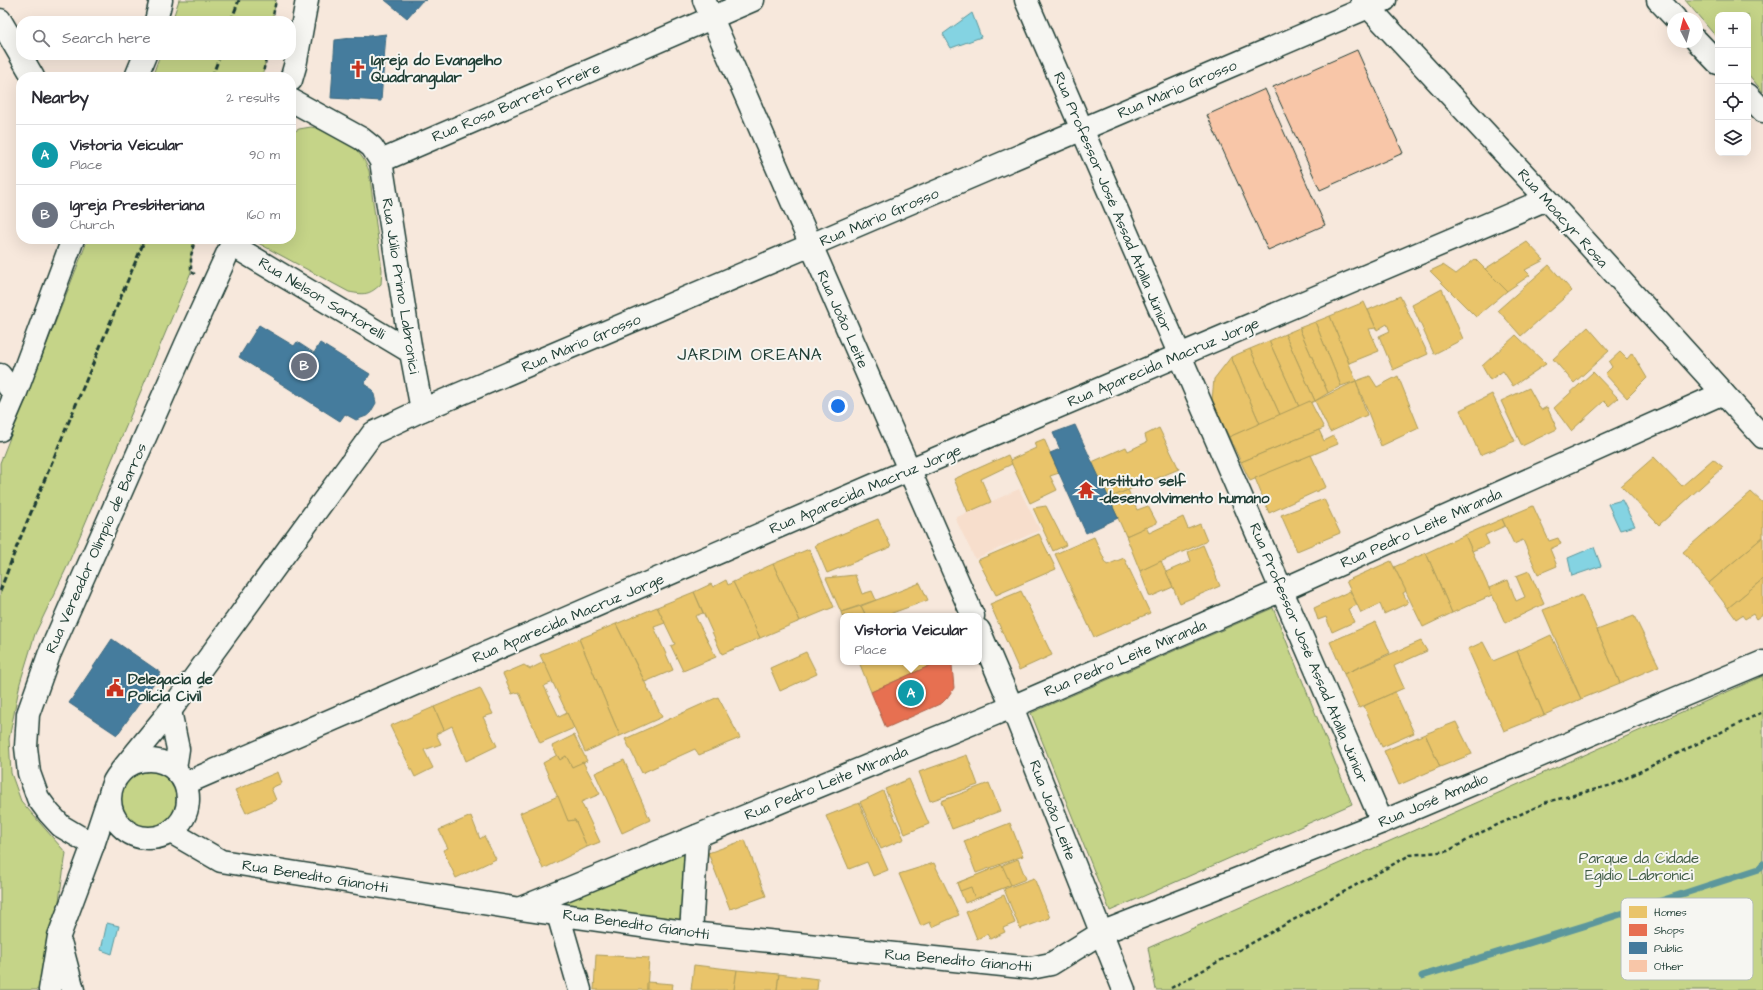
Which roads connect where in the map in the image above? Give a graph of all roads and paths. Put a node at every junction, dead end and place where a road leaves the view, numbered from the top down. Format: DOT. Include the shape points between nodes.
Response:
graph roads {
  1 [pos="161,0"];
  2 [pos="276,0"];
  3 [pos="307,0"];
  4 [pos="754,0"];
  5 [pos="1026,0"];
  6 [pos="1658,0"];
  7 [pos="1372,2"];
  8 [pos="708,9"];
  9 [pos="1669,12"];
  10 [pos="157,16"];
  11 [pos="273,16"];
  12 [pos="0,20"];
  13 [pos="1703,47"];
  14 [pos="16,48"];
  15 [pos="23,60"];
  16 [pos="143,60"];
  17 [pos="266,60"];
  18 [pos="1715,60"];
  19 [pos="30,72"];
  20 [pos="138,72"];
  21 [pos="263,72"];
  22 [pos="293,72"];
  23 [pos="1751,98"];
  24 [pos="296,103"];
  25 [pos="1763,111"];
  26 [pos="1082,130"];
  27 [pos="381,161"];
  28 [pos="1547,199"];
  29 [pos="71,244"];
  30 [pos="232,244"];
  31 [pos="236,244"];
  32 [pos="811,246"];
  33 [pos="411,352"];
  34 [pos="1180,355"];
  35 [pos="0,375"];
  36 [pos="1723,393"];
  37 [pos="15,395"];
  38 [pos="422,410"];
  39 [pos="0,430"];
  40 [pos="1763,437"];
  41 [pos="909,470"];
  42 [pos="1282,590"];
  43 [pos="972,613"];
  44 [pos="982,637"];
  45 [pos="1763,662"];
  46 [pos="1012,707"];
  47 [pos="170,711"];
  48 [pos="1763,712"];
  49 [pos="121,771"];
  50 [pos="180,776"];
  51 [pos="110,792"];
  52 [pos="1382,822"];
  53 [pos="171,832"];
  54 [pos="135,836"];
  55 [pos="697,836"];
  56 [pos="93,845"];
  57 [pos="520,908"];
  58 [pos="558,914"];
  59 [pos="691,933"];
  60 [pos="1101,933"];
  61 [pos="59,936"];
  62 [pos="1171,988"];
  63 [pos="50,990"];
  64 [pos="73,990"];
  65 [pos="580,990"];
  66 [pos="1124,990"];
  1 -- 10 [label="street"];
  2 -- 11 [label="path"];
  3 -- 22 [label="street"];
  4 -- 8 [label="street, Rua Rosa Barreto Freire"];
  5 -- 26 [label="street, Rua Professor José Assad Atalla Júnior"];
  6 -- 9 [label="street"];
  7 -- 26 [label="street, Rua Mário Grosso"];
  7 -- 28 [label="street, Rua Moacyr Rosa"];
  8 -- 27 [label="street, Rua Rosa Barreto Freire"];
  8 -- 32 [label="street, Rua João Leite"];
  12 -- 14 [label="street"];
  13 -- 18 [label="street"];
  15 -- 19 [label="street"];
  16 -- 20 [label="street"];
  17 -- 21 [label="path"];
  23 -- 25 [label="street"];
  24 -- 27 [label="street" via="362,139"];
  26 -- 32 [label="street, Rua Mário Grosso"];
  26 -- 34 [label="street, Rua Professor José Assad Atalla Júnior"];
  27 -- 33 [label="street, Rua Júlio Primo Labronici"];
  28 -- 34 [label="street, Rua Aparecida Macruz Jorge"];
  28 -- 36 [label="street, Rua Moacyr Rosa"];
  29 -- 37 [label="street"];
  30 -- 56 [label="street, Rua Vereador Olímpio de Barros" via="49,655 28,714 26,748 29,773 38,798 61,826"];
  31 -- 33 [label="street, Rua Nelson Sartorelli"];
  32 -- 38 [label="street, Rua Mário Grosso"];
  32 -- 41 [label="street, Rua João Leite"];
  33 -- 38 [label="street, Rua Júlio Primo Labronici"];
  34 -- 41 [label="street, Rua Aparecida Macruz Jorge"];
  34 -- 42 [label="street, Rua Professor José Assad Atalla Júnior"];
  35 -- 37 [label="street"];
  36 -- 40 [label="street, Rua Moacyr Rosa"];
  36 -- 42 [label="street, Rua Pedro Leite Miranda"];
  37 -- 39 [label="street"];
  38 -- 47 [label="street, Rua Mário Grosso" via="373,433"];
  41 -- 43 [label="street, Rua João Leite"];
  41 -- 50 [label="street, Rua Aparecida Macruz Jorge"];
  42 -- 46 [label="street, Rua Pedro Leite Miranda"];
  42 -- 52 [label="street, Rua Professor José Assad Atalla Júnior"];
  44 -- 46 [label="street, Rua João Leite"];
  45 -- 52 [label="street, Rua José Amadio"];
  46 -- 55 [label="street, Rua Pedro Leite Miranda"];
  46 -- 60 [label="street, Rua João Leite"];
  47 -- 49 [label="street"];
  47 -- 50 [label="street" via="178,749"];
  48 -- 62 [label="path" via="1612,785 1547,802 1448,851 1410,854"];
  49 -- 50 [label="street" via="142,760 154,760 165,763"];
  49 -- 51 [label="street"];
  50 -- 53 [label="street" via="188,789 189,802 181,824"];
  51 -- 54 [label="street" via="110,806 115,819"];
  51 -- 56 [label="street"];
  52 -- 60 [label="street, Rua José Amadio"];
  53 -- 54 [label="street" via="159,837"];
  53 -- 57 [label="street, Rua Benedito Gianotti" via="221,861"];
  54 -- 56 [label="street"];
  55 -- 57 [label="street, Rua Pedro Leite Miranda"];
  55 -- 59 [label="street"];
  56 -- 61 [label="street"];
  57 -- 58 [label="street, Rua Benedito Gianotti"];
  58 -- 59 [label="street, Rua Benedito Gianotti"];
  58 -- 65 [label="street"];
  59 -- 60 [label="street, Rua Benedito Gianotti" via="1031,968 1051,964"];
  60 -- 66 [label="street, Rua João Leite"];
  61 -- 63 [label="street"];
  61 -- 64 [label="street"];
}
